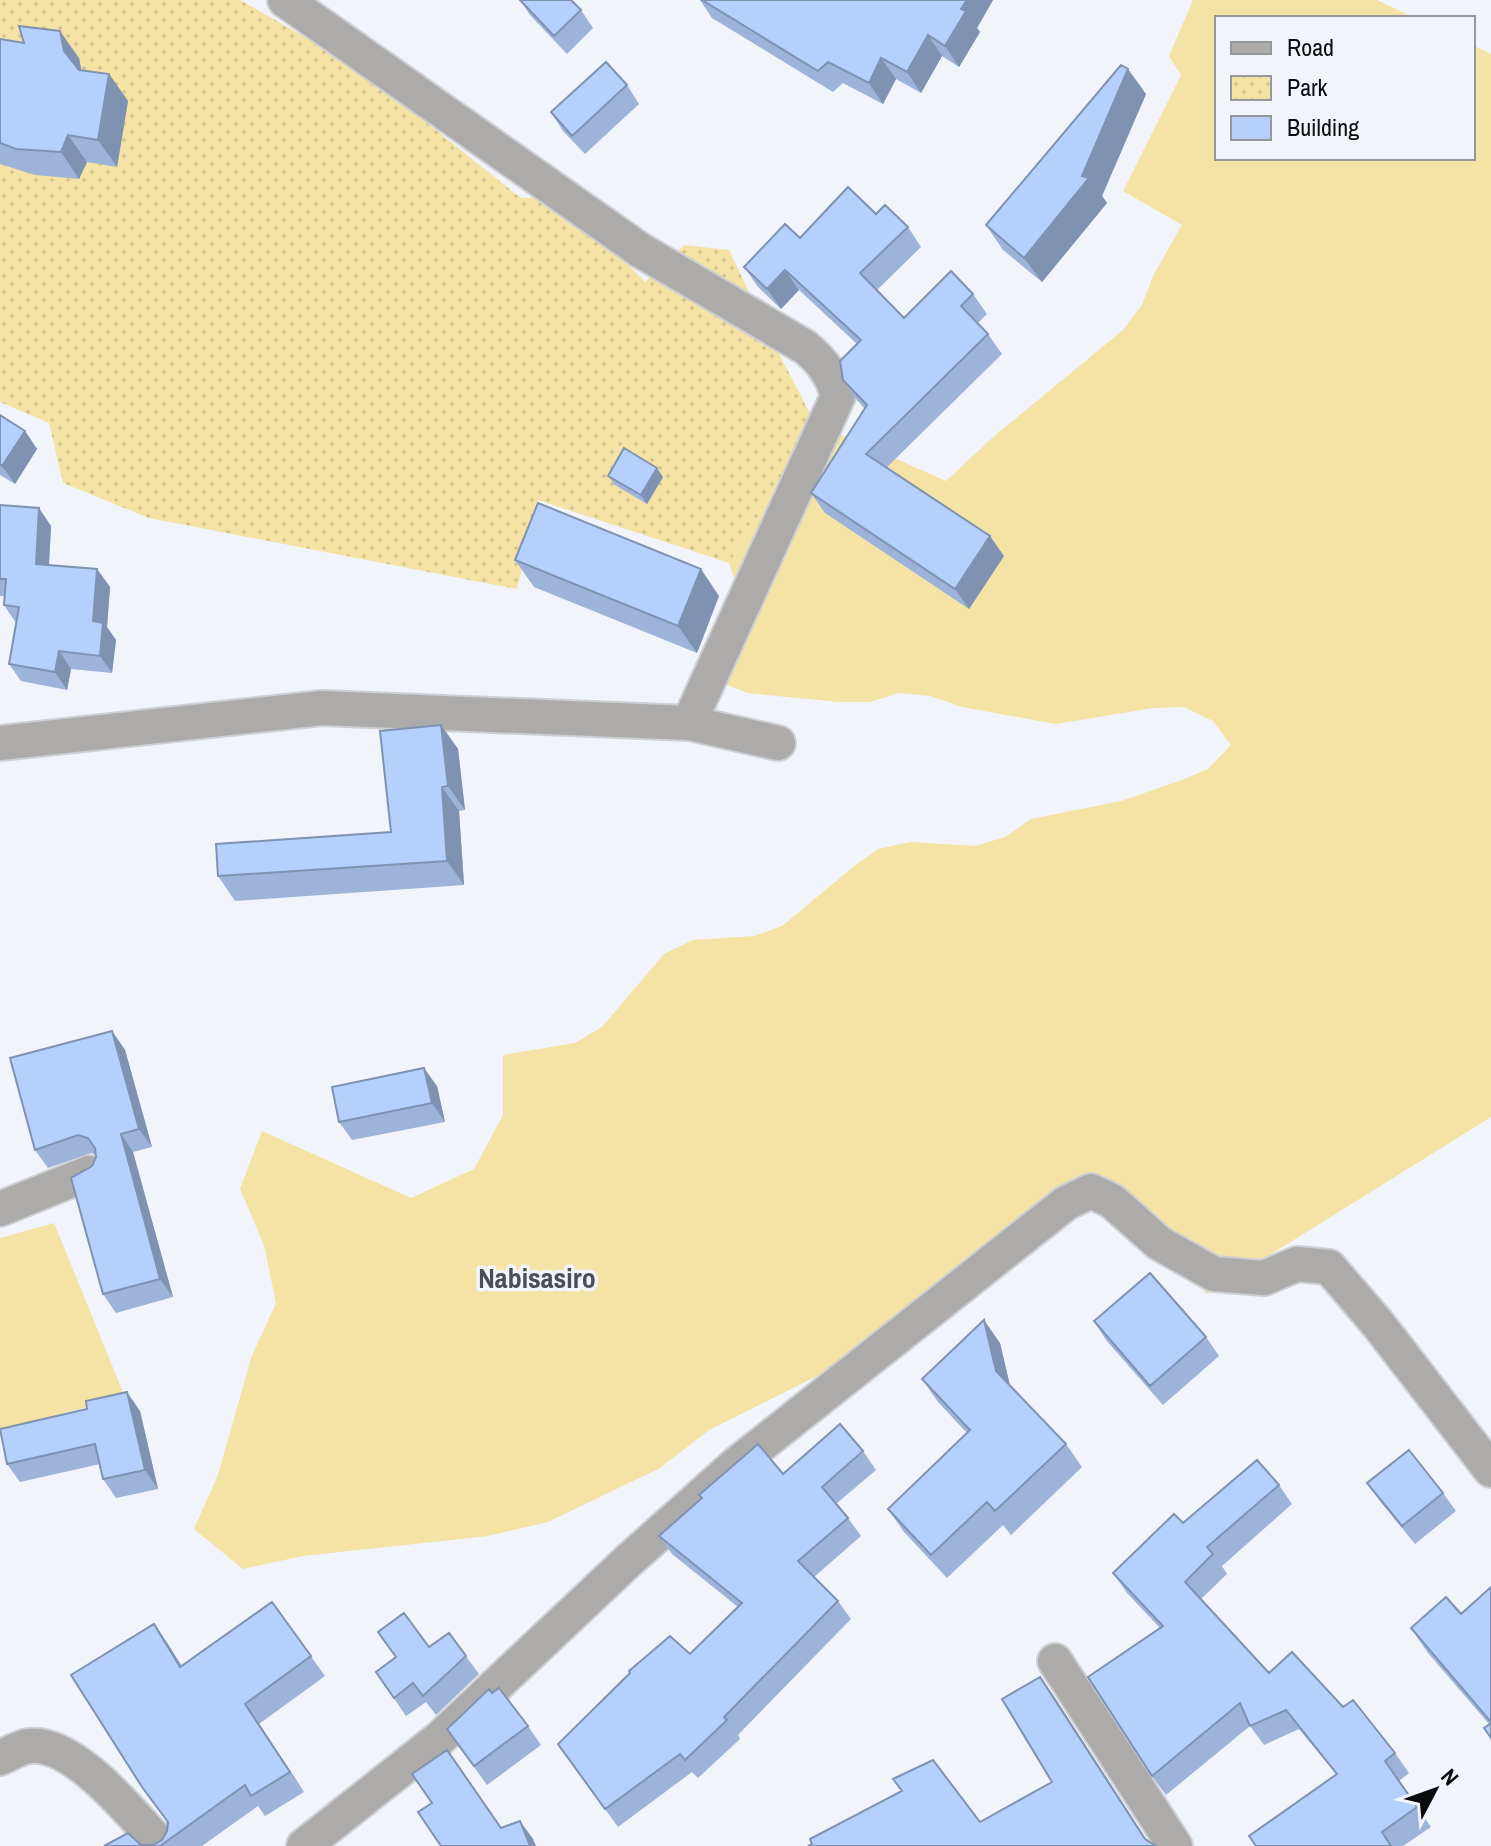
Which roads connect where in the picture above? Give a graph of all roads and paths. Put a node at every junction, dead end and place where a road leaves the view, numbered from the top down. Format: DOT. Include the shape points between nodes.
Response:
graph roads {
  1 [pos="285,0"];
  2 [pos="689,723"];
  3 [pos="0,743"];
  4 [pos="778,743"];
  5 [pos="89,1173"];
  6 [pos="0,1209"];
  7 [pos="1491,1470"];
  8 [pos="1055,1661"];
  9 [pos="0,1758"];
  10 [pos="162,1846"];
  11 [pos="304,1846"];
  12 [pos="1175,1846"];
  1 -- 2 [label="street" via="640,250 805,347 833,377 838,396"];
  2 -- 3 [label="street" via="322,708"];
  2 -- 4 [label="street"];
  5 -- 6 [label="street"];
  7 -- 11 [label="street" via="1329,1267 1297,1264 1264,1278 1214,1274 1159,1243 1112,1201 1091,1191 1066,1203 738,1463 439,1739"];
  8 -- 12 [label="street"];
  9 -- 10 [label="street" via="28,1746 59,1750 86,1769"];
}
